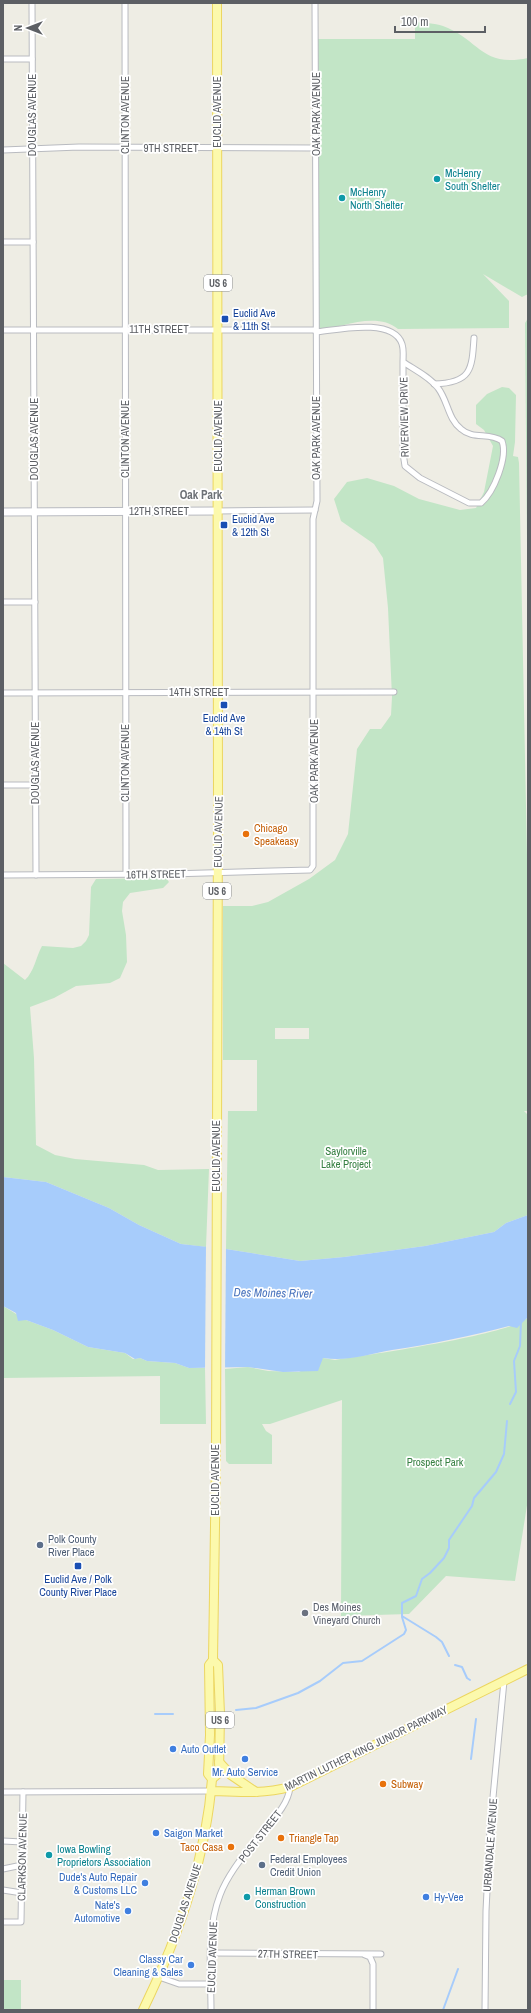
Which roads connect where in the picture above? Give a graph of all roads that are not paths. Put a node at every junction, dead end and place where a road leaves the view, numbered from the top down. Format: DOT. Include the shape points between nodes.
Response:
graph roads {
  1 [pos="32,3"];
  2 [pos="124,3"];
  3 [pos="217,3"];
  4 [pos="315,3"];
  5 [pos="3,59"];
  6 [pos="32,59"];
  7 [pos="125,148"];
  8 [pos="217,148"];
  9 [pos="316,148"];
  10 [pos="32,149"];
  11 [pos="3,150"];
  12 [pos="3,242"];
  13 [pos="33,242"];
  14 [pos="3,330"];
  15 [pos="33,330"];
  16 [pos="125,330"];
  17 [pos="218,330"];
  18 [pos="316,331"];
  19 [pos="474,338"];
  20 [pos="403,362"];
  21 [pos="434,384"];
  22 [pos="315,510"];
  23 [pos="217,511"];
  24 [pos="3,512"];
  25 [pos="34,512"];
  26 [pos="124,512"];
  27 [pos="3,602"];
  28 [pos="34,602"];
  29 [pos="125,692"];
  30 [pos="218,692"];
  31 [pos="314,692"];
  32 [pos="394,692"];
  33 [pos="3,693"];
  34 [pos="35,693"];
  35 [pos="3,785"];
  36 [pos="35,785"];
  37 [pos="310,870"];
  38 [pos="217,873"];
  39 [pos="126,874"];
  40 [pos="3,875"];
  41 [pos="36,875"];
  42 [pos="213,1660"];
  43 [pos="528,1669"];
  44 [pos="504,1681"];
  45 [pos="219,1762"];
  46 [pos="212,1780"];
  47 [pos="290,1787"];
  48 [pos="211,1791"];
  49 [pos="3,1792"];
  50 [pos="23,1792"];
  51 [pos="256,1792"];
  52 [pos="3,1841"];
  53 [pos="22,1842"];
  54 [pos="22,1865"];
  55 [pos="3,1869"];
  56 [pos="226,1883"];
  57 [pos="3,1890"];
  58 [pos="22,1893"];
  59 [pos="3,1922"];
  60 [pos="211,1953"];
  61 [pos="364,1954"];
  62 [pos="381,1954"];
  63 [pos="159,1977"];
  64 [pos="211,1984"];
  65 [pos="143,2010"];
  66 [pos="211,2010"];
  67 [pos="373,2010"];
  68 [pos="484,2010"];
  1 -- 6 [label="street, DOUGLAS AVENUE"];
  2 -- 7 [label="street, CLINTON AVENUE"];
  3 -- 8 [label="main road, EUCLID AVENUE / US 6"];
  4 -- 9 [label="street, OAK PARK AVENUE"];
  5 -- 6 [label="street"];
  6 -- 10 [label="street, DOUGLAS AVENUE"];
  7 -- 8 [label="street, 9TH STREET"];
  7 -- 10 [label="street, 9TH STREET"];
  7 -- 16 [label="street, CLINTON AVENUE"];
  8 -- 9 [label="street, 9TH STREET"];
  8 -- 17 [label="main road, EUCLID AVENUE / US 6"];
  9 -- 18 [label="street, OAK PARK AVENUE"];
  10 -- 11 [label="street, 9TH STREET"];
  10 -- 13 [label="street, DOUGLAS AVENUE"];
  12 -- 13 [label="street"];
  13 -- 15 [label="street, DOUGLAS AVENUE"];
  14 -- 15 [label="street, 11TH STREET"];
  15 -- 16 [label="street, 11TH STREET"];
  15 -- 25 [label="street, DOUGLAS AVENUE"];
  16 -- 17 [label="street, 11TH STREET"];
  16 -- 26 [label="street, CLINTON AVENUE"];
  17 -- 18 [label="street, 11TH STREET"];
  17 -- 23 [label="main road, EUCLID AVENUE / US 6"];
  18 -- 20 [label="street, RIVERVIEW DRIVE" via="374,326 380,328 402,343"];
  18 -- 22 [label="street, OAK PARK AVENUE"];
  19 -- 21 [label="street" via="471,368 466,375 453,383"];
  20 -- 21 [label="street"];
  20 -- 21 [label="street, RIVERVIEW DRIVE" via="404,462 409,470 427,482 469,503 477,504 484,500 491,490 505,452 502,440 494,436 468,434 460,429"];
  22 -- 23 [label="street, 12TH STREET"];
  22 -- 31 [label="street, OAK PARK AVENUE"];
  23 -- 26 [label="main road, 12TH STREET"];
  23 -- 30 [label="main road, EUCLID AVENUE / US 6"];
  24 -- 25 [label="main road, 12TH STREET"];
  25 -- 26 [label="main road, 12TH STREET"];
  25 -- 28 [label="street, DOUGLAS AVENUE"];
  26 -- 29 [label="street, CLINTON AVENUE"];
  27 -- 28 [label="street"];
  28 -- 34 [label="street, DOUGLAS AVENUE"];
  29 -- 30 [label="street, 14TH STREET"];
  29 -- 34 [label="street, 14TH STREET"];
  29 -- 39 [label="street, CLINTON AVENUE"];
  30 -- 31 [label="street, 14TH STREET"];
  30 -- 38 [label="main road, EUCLID AVENUE / US 6"];
  31 -- 32 [label="street, 14TH STREET"];
  31 -- 37 [label="street, OAK PARK AVENUE" via="314,859"];
  33 -- 34 [label="street, 14TH STREET"];
  34 -- 36 [label="street, DOUGLAS AVENUE"];
  35 -- 36 [label="street"];
  36 -- 41 [label="street, DOUGLAS AVENUE"];
  37 -- 38 [label="street, 16TH STREET"];
  38 -- 39 [label="street, 16TH STREET"];
  38 -- 42 [label="main road, EUCLID AVENUE / US 6"];
  39 -- 41 [label="street, 16TH STREET"];
  40 -- 41 [label="street, 16TH STREET"];
  42 -- 45 [label="main road, EUCLID AVENUE / US 6" via="218,1665"];
  42 -- 46 [label="main road, EUCLID AVENUE / US 6" via="210,1665 208,1774"];
  43 -- 44 [label="main road, MARTIN LUTHER KING JUNIOR PARKWAY"];
  44 -- 47 [label="main road, MARTIN LUTHER KING JUNIOR PARKWAY"];
  44 -- 68 [label="street, URBANDALE AVENUE" via="490,1829"];
  45 -- 46 [label="main road, EUCLID AVENUE / US 6" via="219,1773"];
  45 -- 51 [label="main road" via="231,1775"];
  46 -- 48 [label="main road, EUCLID AVENUE / US 6"];
  47 -- 51 [label="main road, MARTIN LUTHER KING JUNIOR PARKWAY"];
  47 -- 56 [label="street, POST STREET" via="281,1809"];
  48 -- 50 [label="street, MARTIN LUTHER KING JUNIOR PARKWAY"];
  48 -- 51 [label="main road, MARTIN LUTHER KING JUNIOR PARKWAY"];
  48 -- 63 [label="main road, DOUGLAS AVENUE / US 6" via="197,1868"];
  49 -- 50 [label="street, MARTIN LUTHER KING JUNIOR PARKWAY"];
  50 -- 53 [label="street, CLARKSON AVENUE"];
  52 -- 53 [label="street"];
  53 -- 54 [label="street, CLARKSON AVENUE"];
  54 -- 55 [label="street"];
  54 -- 58 [label="street, CLARKSON AVENUE"];
  56 -- 60 [label="street, EUCLID AVENUE" via="213,1916"];
  57 -- 58 [label="street"];
  58 -- 59 [label="street, CLARKSON AVENUE" via="21,1922"];
  60 -- 61 [label="street, 27TH STREET"];
  60 -- 64 [label="street, EUCLID AVENUE"];
  61 -- 62 [label="street, 27TH STREET"];
  61 -- 67 [label="street" via="370,1957 373,1964"];
  63 -- 64 [label="street" via="179,1984"];
  63 -- 65 [label="main road, DOUGLAS AVENUE / US 6"];
  64 -- 66 [label="street, EUCLID AVENUE"];
}
